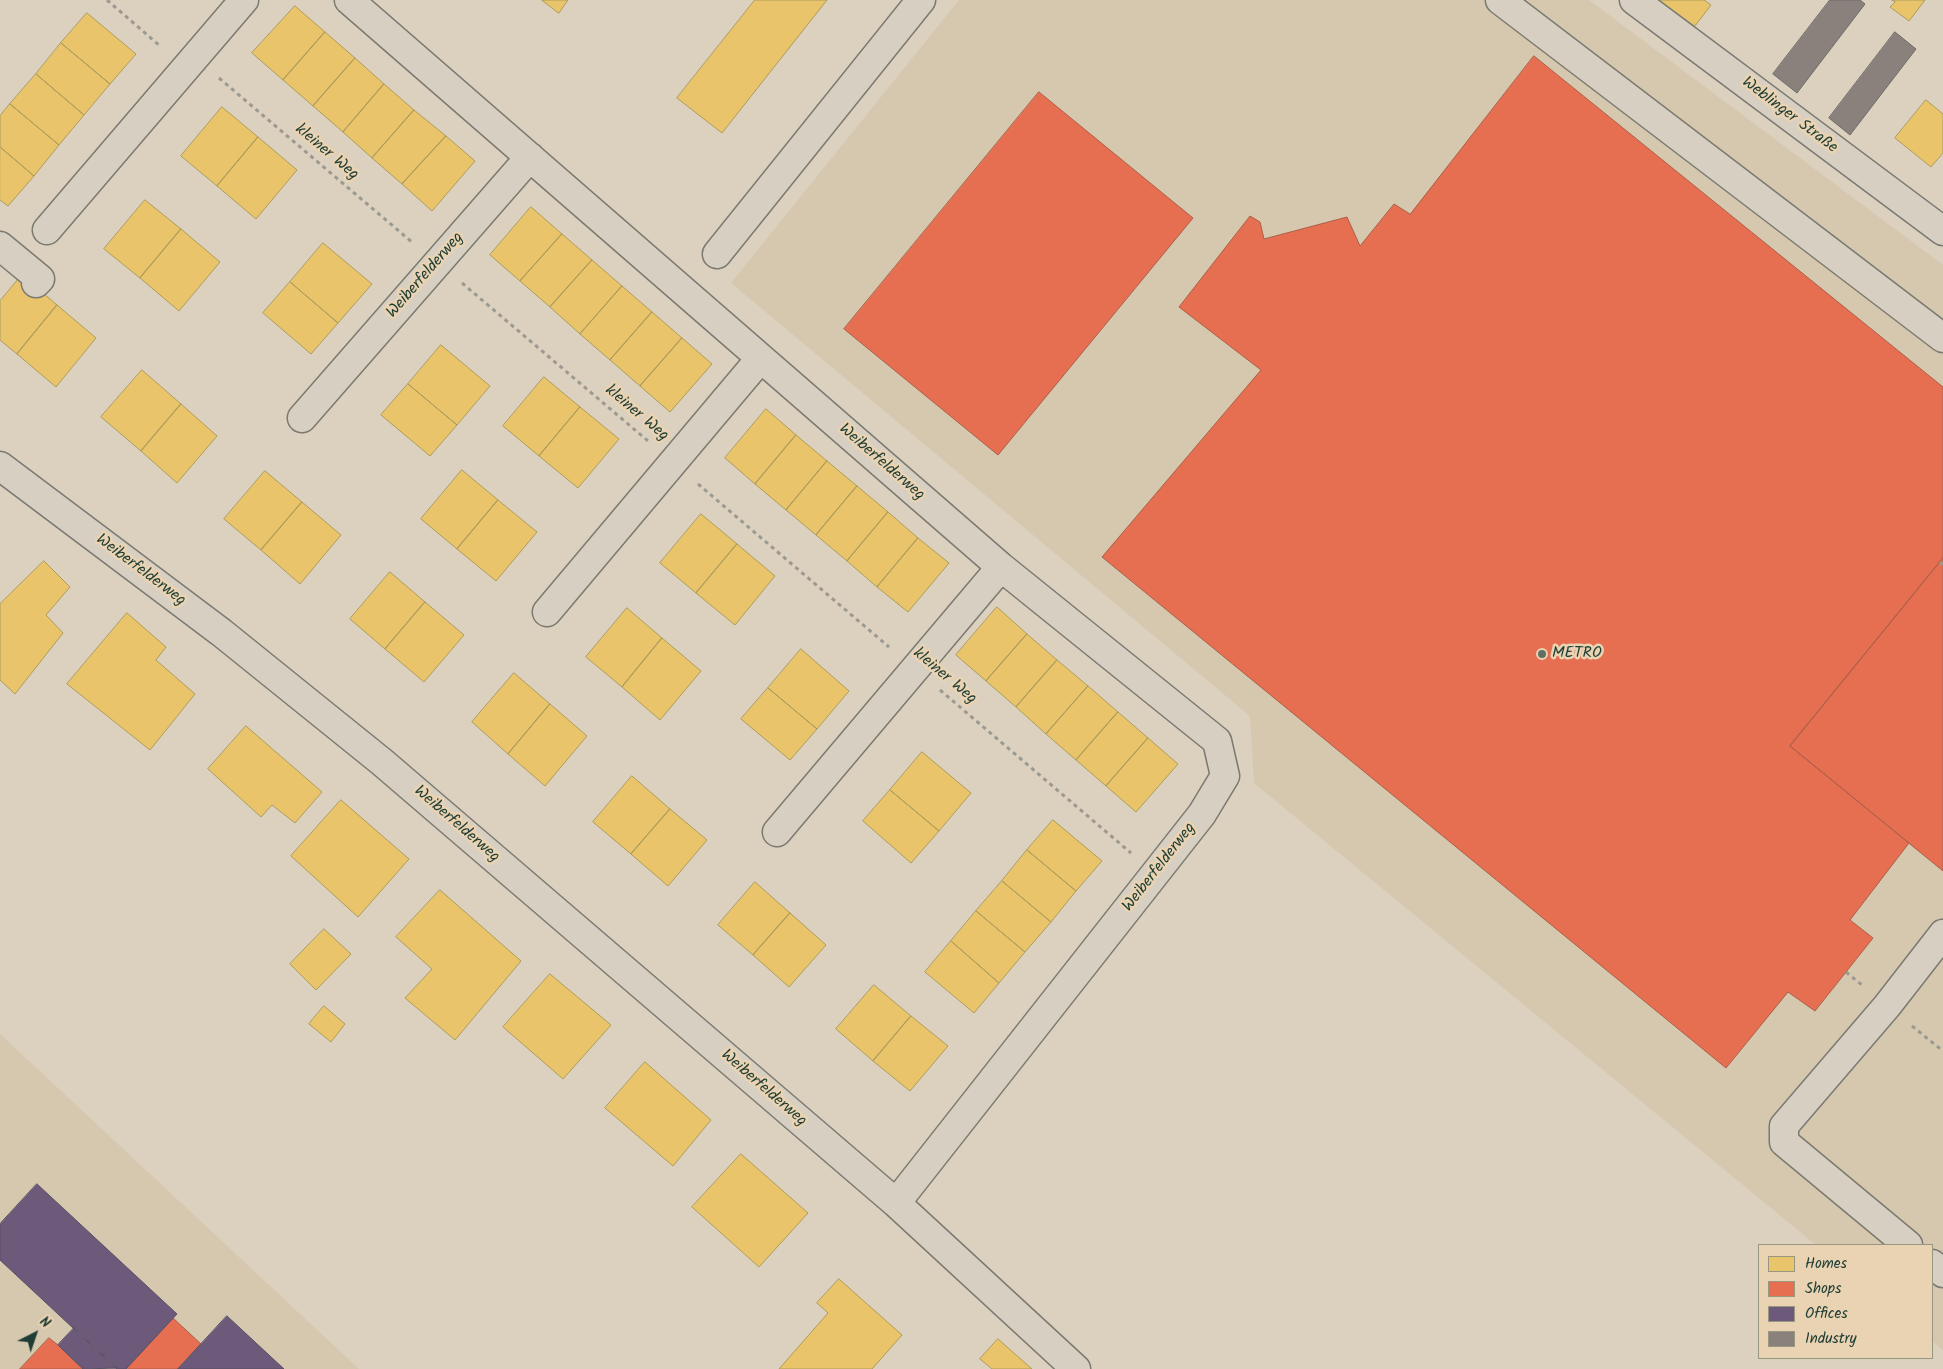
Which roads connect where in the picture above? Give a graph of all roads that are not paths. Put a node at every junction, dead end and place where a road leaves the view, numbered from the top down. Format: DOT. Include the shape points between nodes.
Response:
graph roads {
  1 [pos="244,0"];
  2 [pos="349,0"];
  3 [pos="921,0"];
  4 [pos="1500,0"];
  5 [pos="1634,0"];
  6 [pos="530,157"];
  7 [pos="47,230"];
  8 [pos="1943,232"];
  9 [pos="0,246"];
  10 [pos="717,254"];
  11 [pos="36,284"];
  12 [pos="1943,338"];
  13 [pos="760,358"];
  14 [pos="302,418"];
  15 [pos="0,466"];
  16 [pos="1001,567"];
  17 [pos="547,612"];
  18 [pos="778,832"];
  19 [pos="1943,934"];
  20 [pos="896,1203"];
  21 [pos="1907,1244"];
  22 [pos="1933,1265"];
  23 [pos="1943,1273"];
  24 [pos="1076,1369"];
  1 -- 7 [label="street"];
  2 -- 6 [label="street, Weiberfelderweg"];
  3 -- 10 [label="street"];
  4 -- 12 [label="street"];
  5 -- 8 [label="street, Weblinger Straße"];
  6 -- 13 [label="street, Weiberfelderweg"];
  6 -- 14 [label="street, Weiberfelderweg"];
  9 -- 11 [label="street" via="40,279"];
  13 -- 16 [label="street, Weiberfelderweg"];
  13 -- 17 [label="street"];
  15 -- 20 [label="street, Weiberfelderweg" via="222,633 382,762"];
  16 -- 18 [label="street"];
  16 -- 20 [label="street, Weiberfelderweg" via="1217,741 1225,776 1202,814"];
  19 -- 21 [label="street" via="1887,1006 1784,1126 1784,1142"];
  20 -- 24 [label="street, Weiberfelderweg"];
  22 -- 23 [label="street"];
}
